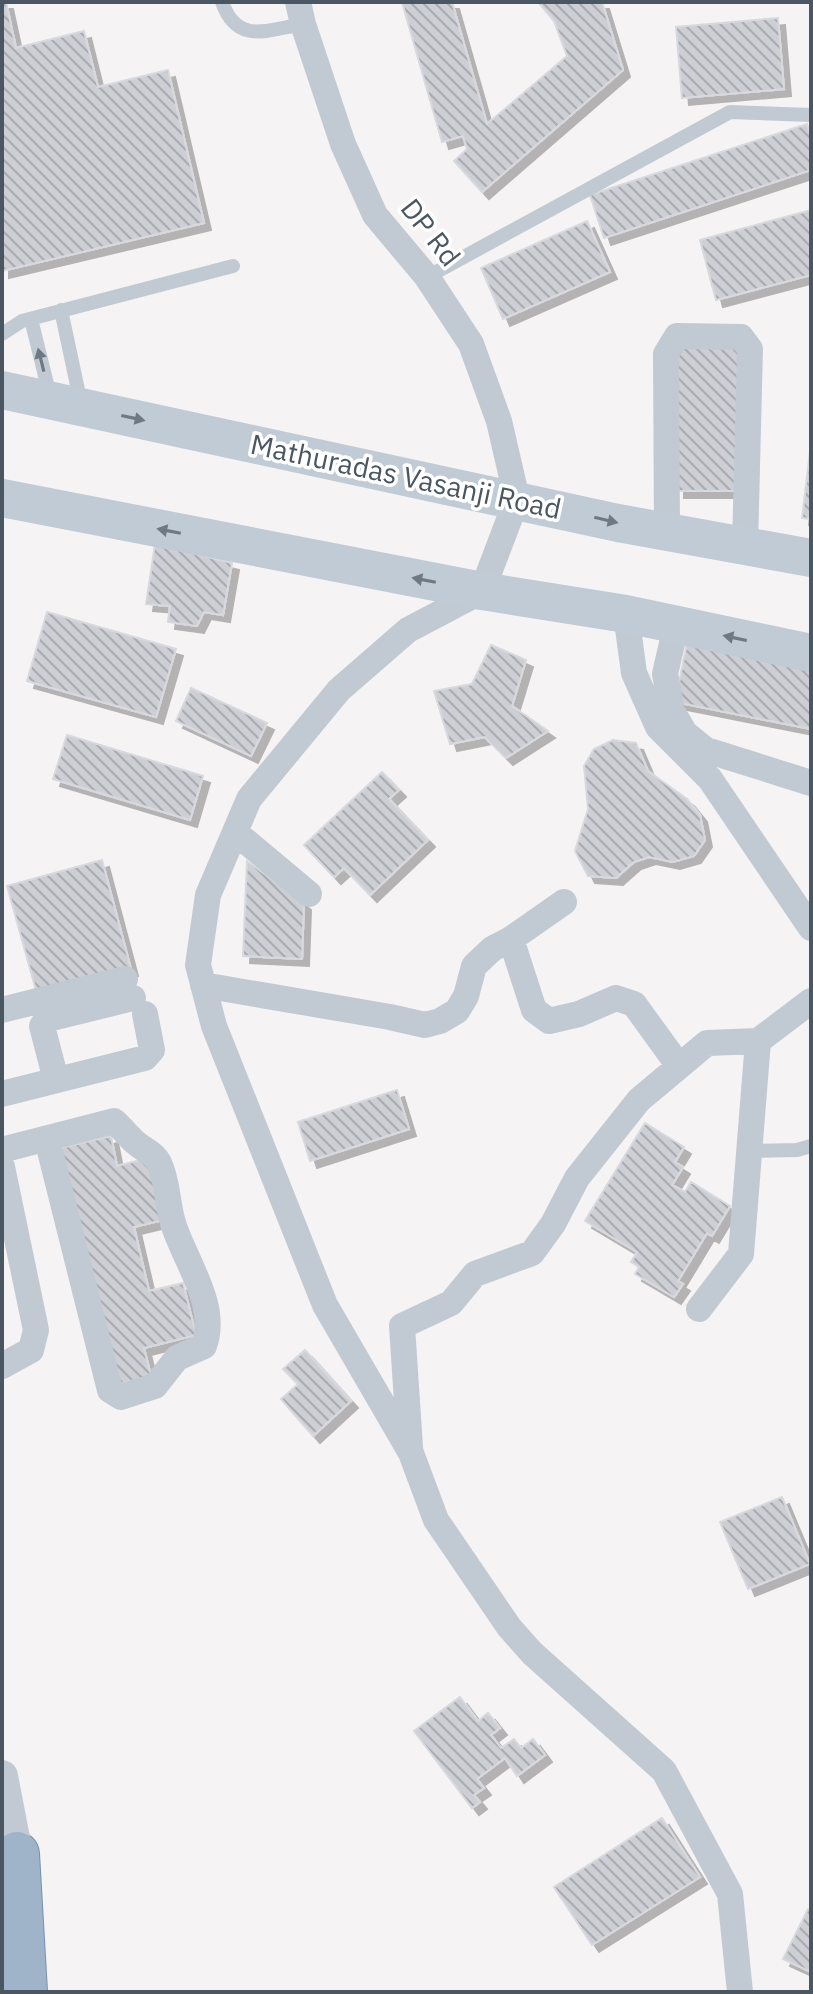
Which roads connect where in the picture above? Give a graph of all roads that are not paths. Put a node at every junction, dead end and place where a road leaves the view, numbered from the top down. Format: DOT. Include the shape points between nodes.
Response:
graph roads {
  1 [pos="222,2"];
  2 [pos="300,13"];
  3 [pos="811,115"];
  4 [pos="233,266"];
  5 [pos="427,277"];
  6 [pos="61,310"];
  7 [pos="31,319"];
  8 [pos="2,334"];
  9 [pos="2,390"];
  10 [pos="66,404"];
  11 [pos="2,498"];
  12 [pos="517,499"];
  13 [pos="667,531"];
  14 [pos="745,546"];
  15 [pos="811,558"];
  16 [pos="482,591"];
  17 [pos="626,614"];
  18 [pos="676,626"];
  19 [pos="811,653"];
  20 [pos="811,783"];
  21 [pos="235,832"];
  22 [pos="309,894"];
  23 [pos="564,902"];
  24 [pos="811,928"];
  25 [pos="511,939"];
  26 [pos="203,985"];
  27 [pos="134,997"];
  28 [pos="811,1001"];
  29 [pos="2,1010"];
  30 [pos="758,1041"];
  31 [pos="679,1066"];
  32 [pos="56,1080"];
  33 [pos="2,1094"];
  34 [pos="47,1139"];
  35 [pos="811,1146"];
  36 [pos="2,1150"];
  37 [pos="750,1151"];
  38 [pos="2,1167"];
  39 [pos="699,1309"];
  40 [pos="2,1366"];
  41 [pos="411,1453"];
  42 [pos="2,1776"];
  43 [pos="17,1854"];
  44 [pos="25,1992"];
  45 [pos="46,1992"];
  46 [pos="740,1992"];
  1 -- 2 [label="lane" via="238,29 254,33"];
  2 -- 5 [label="street, DP Rd" via="343,144 375,215"];
  3 -- 5 [label="lane" via="730,112"];
  4 -- 6 [label="lane"];
  5 -- 12 [label="street, DP Rd" via="471,344 499,421"];
  6 -- 7 [label="lane"];
  6 -- 10 [label="lane"];
  7 -- 8 [label="lane"];
  10 -- 7 [label="lane, one-way"];
  9 -- 10 [label="main road, Mathuradas Vasanji Road"];
  10 -- 12 [label="main road, Mathuradas Vasanji Road, one-way"];
  16 -- 11 [label="main road, one-way"];
  12 -- 13 [label="main road, Mathuradas Vasanji Road, one-way"];
  12 -- 16 [label="street"];
  13 -- 14 [label="main road, Mathuradas Vasanji Road"];
  13 -- 14 [label="street" via="666,354 677,336 741,337 750,349"];
  14 -- 15 [label="main road, Mathuradas Vasanji Road"];
  16 -- 17 [label="main road"];
  16 -- 21 [label="street" via="408,630 339,690 249,799"];
  17 -- 18 [label="main road"];
  17 -- 24 [label="street" via="634,673 658,727 710,779"];
  19 -- 18 [label="main road, one-way"];
  18 -- 20 [label="street" via="665,674 672,711 685,733 706,750"];
  21 -- 22 [label="street"];
  21 -- 26 [label="street" via="208,895 198,965"];
  23 -- 25 [label="street"];
  25 -- 26 [label="street" via="474,966 457,1011 425,1025"];
  25 -- 31 [label="street" via="534,1010 549,1021 616,998 634,1004"];
  26 -- 41 [label="street" via="214,1026 325,1305"];
  27 -- 29 [label="street"];
  27 -- 32 [label="street" via="48,1019 42,1026"];
  27 -- 32 [label="street" via="152,1050 145,1058"];
  28 -- 30 [label="street"];
  30 -- 31 [label="street" via="707,1043"];
  30 -- 37 [label="street"];
  31 -- 41 [label="street" via="639,1100 577,1178 532,1253 475,1274 451,1303 402,1326"];
  32 -- 33 [label="street"];
  34 -- 34 [label="street" via="114,1121 151,1151 160,1166 172,1221 204,1297 210,1330 204,1346 177,1358 155,1386 121,1397 110,1390"];
  34 -- 36 [label="street"];
  35 -- 37 [label="lane"];
  37 -- 39 [label="street" via="741,1254"];
  38 -- 40 [label="street" via="36,1330 31,1350"];
  41 -- 46 [label="street" via="436,1520 509,1627 664,1771 730,1894"];
  42 -- 43 [label="street"];
  43 -- 44 [label="highway"];
  43 -- 45 [label="street"];
}
